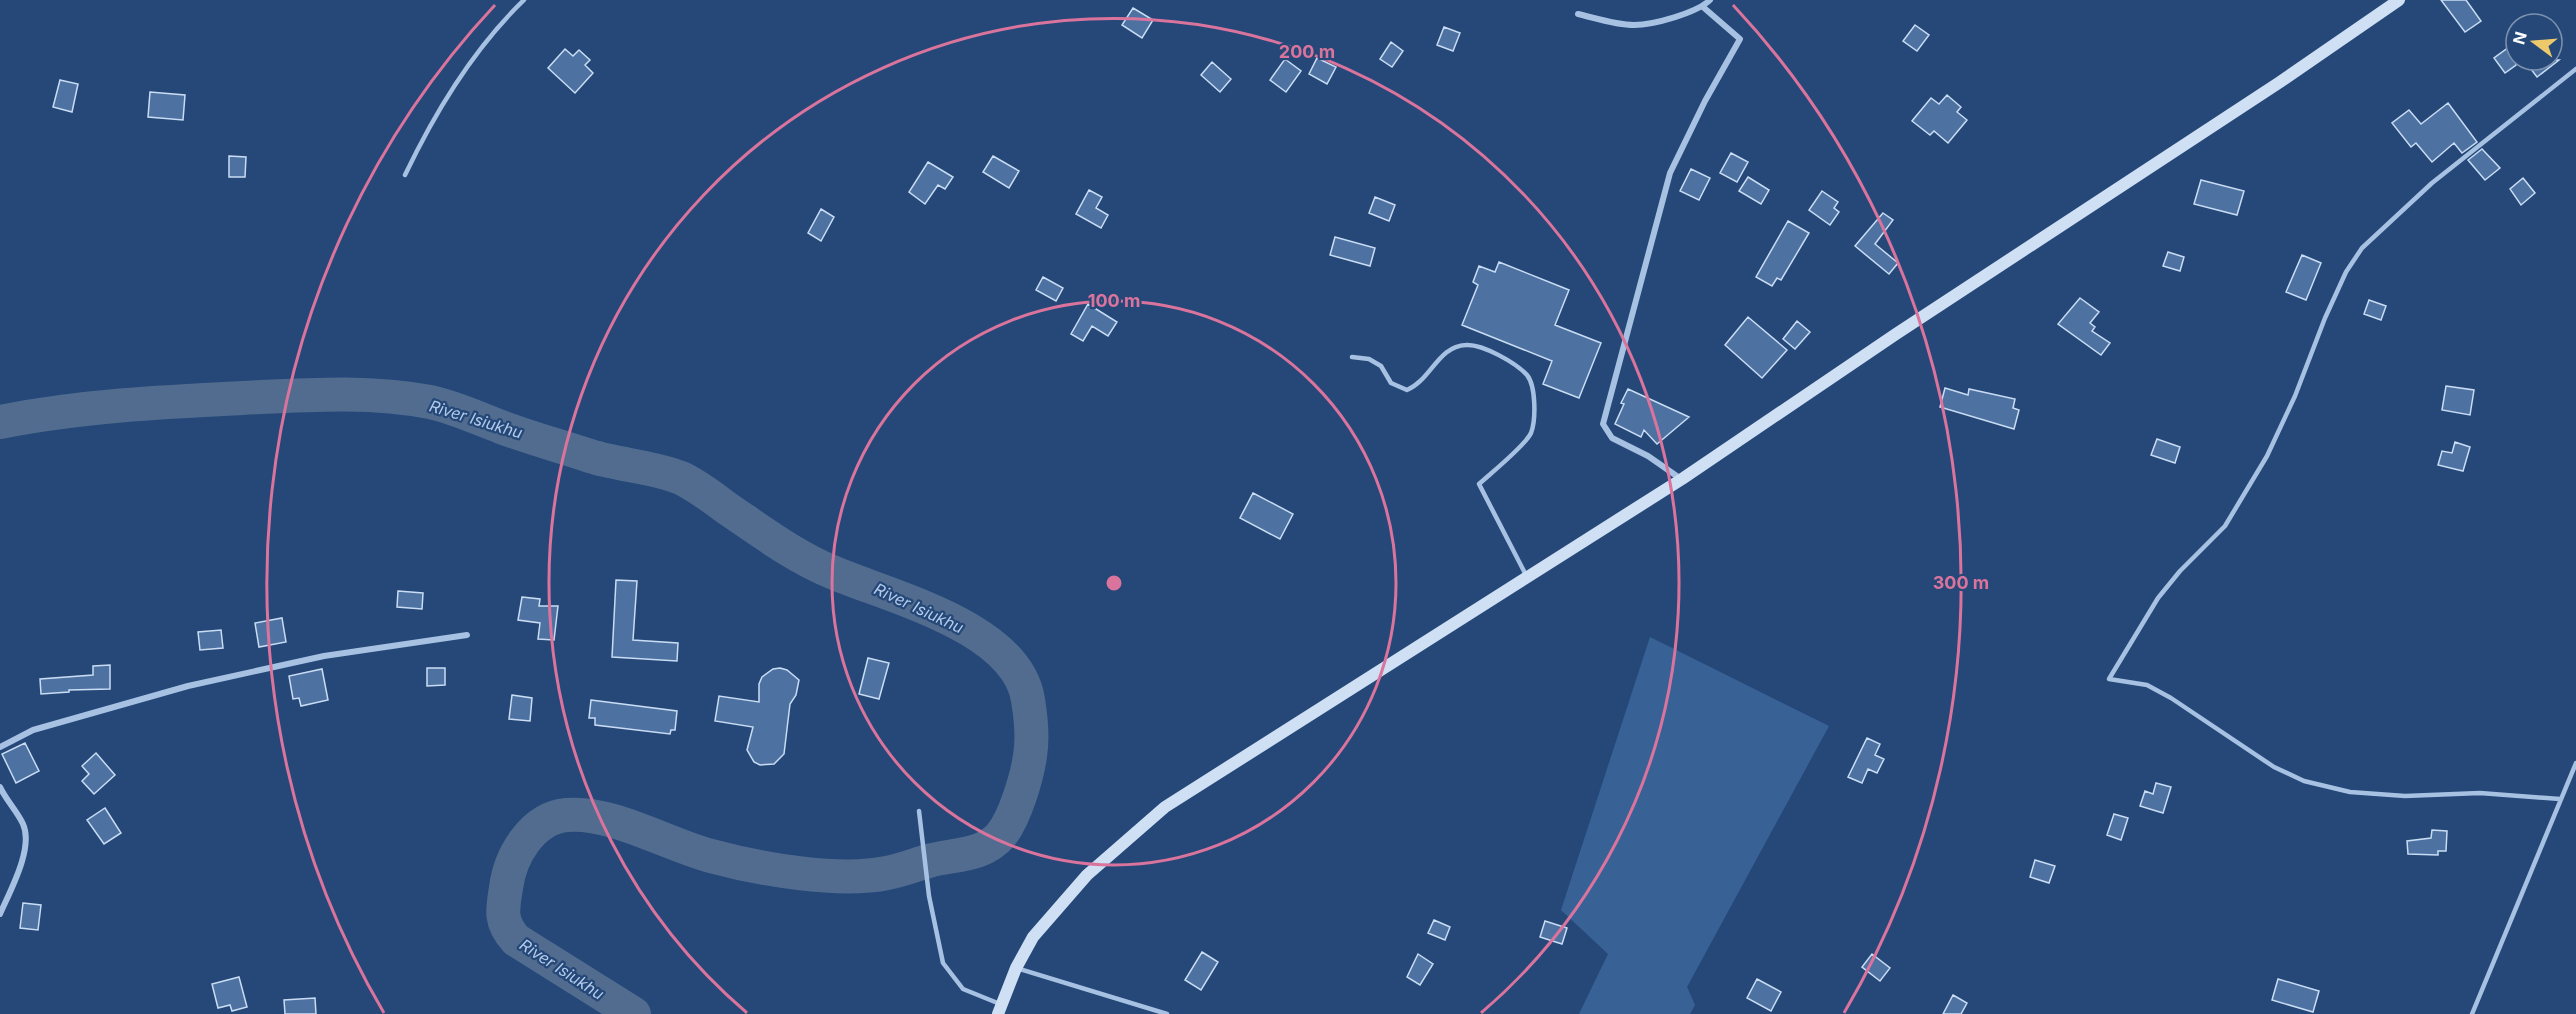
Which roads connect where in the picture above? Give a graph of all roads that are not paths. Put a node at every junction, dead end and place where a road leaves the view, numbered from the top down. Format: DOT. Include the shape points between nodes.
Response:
graph roads {
  1 [pos="524,0"];
  2 [pos="1710,0"];
  3 [pos="2399,0"];
  4 [pos="1703,7"];
  5 [pos="1578,14"];
  6 [pos="2576,69"];
  7 [pos="405,175"];
  8 [pos="1352,357"];
  9 [pos="1682,479"];
  10 [pos="1527,577"];
  11 [pos="467,635"];
  12 [pos="0,747"];
  13 [pos="2576,763"];
  14 [pos="0,788"];
  15 [pos="2560,800"];
  16 [pos="919,811"];
  17 [pos="0,914"];
  18 [pos="1016,968"];
  19 [pos="999,1009"];
  20 [pos="1167,1014"];
  21 [pos="2472,1014"];
  1 -- 7 [label="lane" via="447,96"];
  2 -- 4 [label="street"];
  3 -- 9 [label="main road"];
  4 -- 5 [label="street" via="1634,25"];
  4 -- 9 [label="street" via="1740,39 1670,173 1603,424 1612,438"];
  6 -- 15 [label="lane" via="2432,183 2362,248 2337,291 2267,456 2225,526 2158,598 2109,679 2147,685 2274,767 2304,781 2350,792 2480,793"];
  8 -- 10 [label="lane" via="1382,366 1391,383 1407,390 1418,386 1447,350 1467,344 1489,350 1528,376 1535,422 1529,436 1479,484"];
  9 -- 10 [label="main road"];
  10 -- 18 [label="main road" via="1165,807 1087,875 1033,936"];
  11 -- 12 [label="street" via="324,656 188,686 33,730"];
  13 -- 15 [label="lane"];
  14 -- 17 [label="street" via="27,834 26,851"];
  15 -- 21 [label="lane"];
  16 -- 19 [label="lane" via="929,896 943,963 963,989"];
  18 -- 19 [label="main road"];
  18 -- 20 [label="lane"];
}
